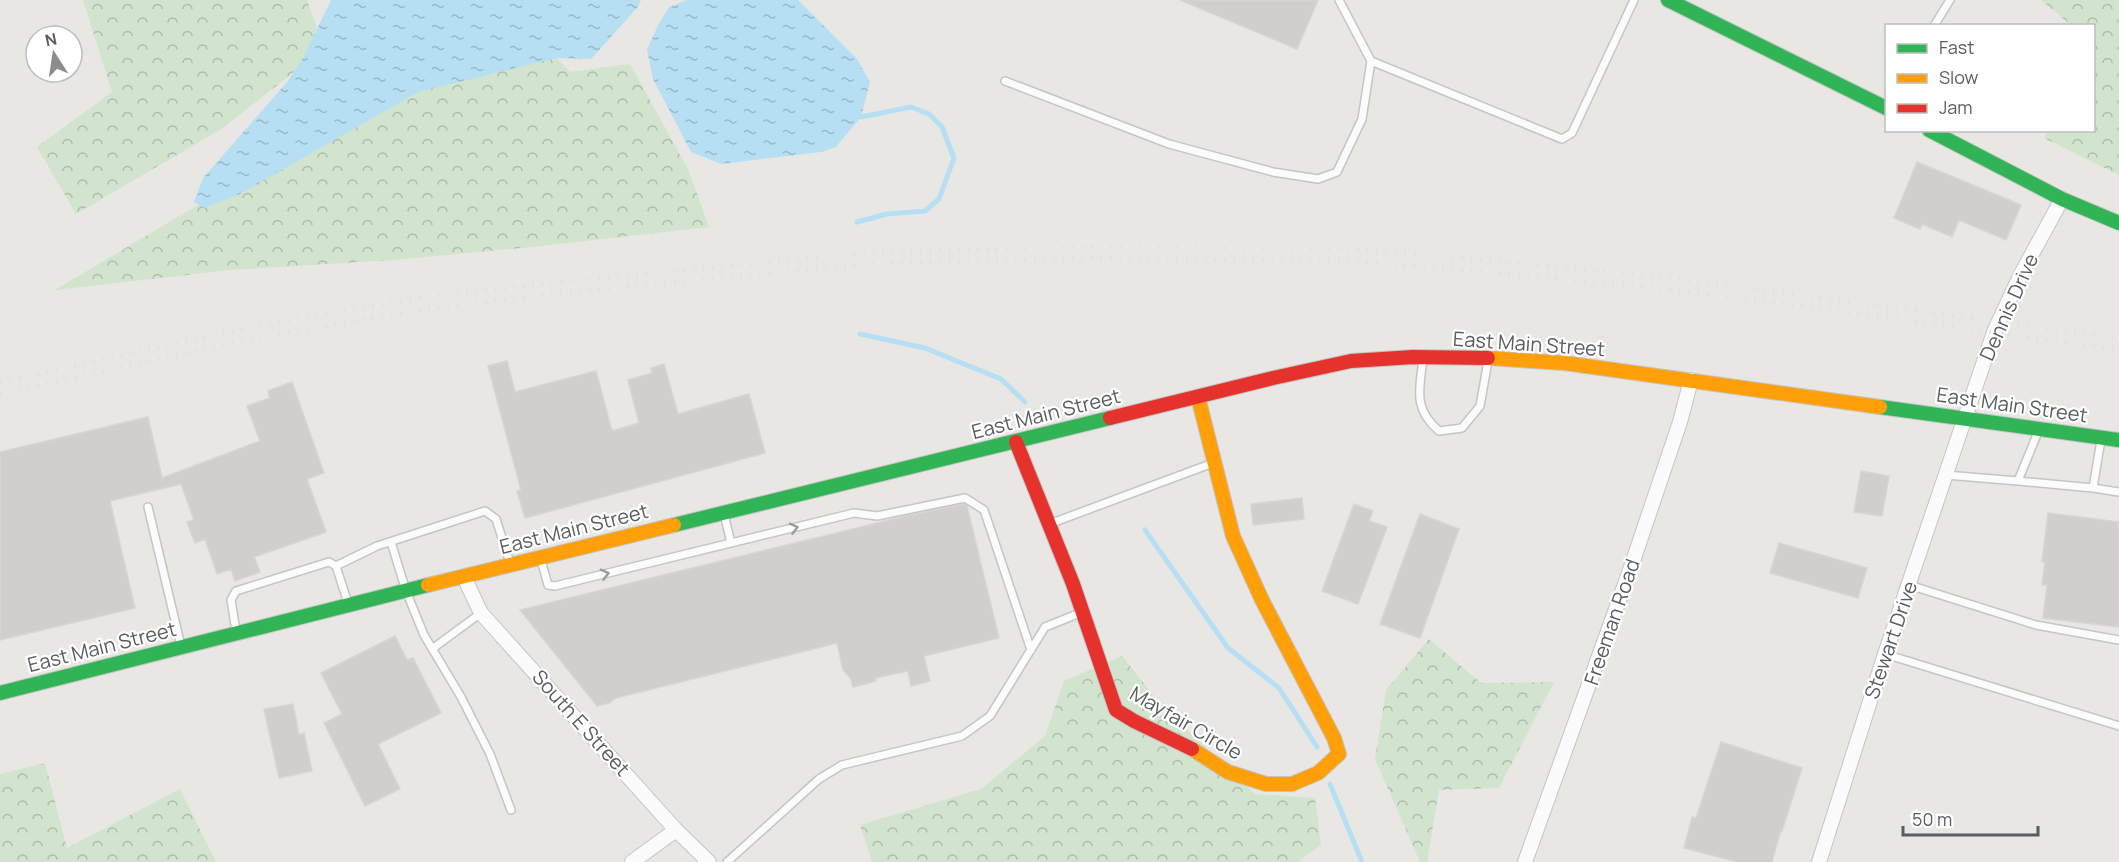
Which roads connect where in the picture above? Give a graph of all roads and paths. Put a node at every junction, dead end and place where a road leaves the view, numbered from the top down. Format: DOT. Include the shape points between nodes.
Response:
graph roads {
  1 [pos="1339,0"];
  2 [pos="1634,0"];
  3 [pos="1950,0"];
  4 [pos="1674,1"];
  5 [pos="1935,24"];
  6 [pos="1371,61"];
  7 [pos="1005,81"];
  8 [pos="1885,106"];
  9 [pos="1933,132"];
  10 [pos="2062,199"];
  11 [pos="2119,223"];
  12 [pos="1423,358"];
  13 [pos="1488,358"];
  14 [pos="1691,380"];
  15 [pos="1198,397"];
  16 [pos="1965,418"];
  17 [pos="2040,429"];
  18 [pos="2101,437"];
  19 [pos="2119,440"];
  20 [pos="1016,442"];
  21 [pos="1215,463"];
  22 [pos="1945,475"];
  23 [pos="2018,481"];
  24 [pos="2093,488"];
  25 [pos="2119,492"];
  26 [pos="148,507"];
  27 [pos="724,513"];
  28 [pos="1049,524"];
  29 [pos="391,542"];
  30 [pos="731,543"];
  31 [pos="541,558"];
  32 [pos="510,565"];
  33 [pos="336,566"];
  34 [pos="464,577"];
  35 [pos="1909,585"];
  36 [pos="406,591"];
  37 [pos="349,606"];
  38 [pos="1083,612"];
  39 [pos="481,613"];
  40 [pos="237,634"];
  41 [pos="2119,640"];
  42 [pos="182,648"];
  43 [pos="432,649"];
  44 [pos="1031,650"];
  45 [pos="1885,654"];
  46 [pos="0,693"];
  47 [pos="2119,726"];
  48 [pos="511,810"];
  49 [pos="676,830"];
  50 [pos="632,862"];
  51 [pos="709,862"];
  52 [pos="727,862"];
  53 [pos="1525,862"];
  54 [pos="1819,862"];
  1 -- 6 [label="lane"];
  2 -- 6 [label="lane" via="1572,133 1562,139"];
  3 -- 5 [label="lane"];
  4 -- 8 [label="main road"];
  6 -- 7 [label="lane" via="1362,119 1337,172 1318,179 1273,172 1169,144"];
  9 -- 10 [label="main road"];
  10 -- 11 [label="main road"];
  10 -- 16 [label="street, Dennis Drive" via="1999,320"];
  12 -- 13 [label="main road, East Main Street"];
  12 -- 13 [label="lane" via="1419,398 1426,419 1439,431 1462,428 1480,406"];
  12 -- 15 [label="main road, East Main Street" via="1363,360"];
  13 -- 14 [label="main road, East Main Street" via="1564,363"];
  14 -- 16 [label="main road, East Main Street"];
  14 -- 53 [label="street, Freeman Road" via="1630,570"];
  15 -- 20 [label="main road, East Main Street"];
  15 -- 21 [label="main road, Mayfair Circle"];
  16 -- 17 [label="main road, East Main Street"];
  16 -- 22 [label="street, Stewart Drive"];
  17 -- 18 [label="main road, East Main Street"];
  17 -- 23 [label="lane"];
  18 -- 19 [label="main road, East Main Street"];
  18 -- 24 [label="lane"];
  20 -- 27 [label="main road, East Main Street"];
  20 -- 28 [label="main road, Mayfair Circle"];
  21 -- 28 [label="lane"];
  21 -- 38 [label="main road, Mayfair Circle" via="1233,536 1339,754 1318,773 1292,784 1266,783 1228,772 1197,751 1134,721 1116,710"];
  22 -- 23 [label="lane"];
  22 -- 35 [label="street, Stewart Drive"];
  23 -- 24 [label="lane"];
  24 -- 25 [label="lane"];
  26 -- 42 [label="lane"];
  27 -- 30 [label="lane"];
  27 -- 31 [label="main road, East Main Street"];
  28 -- 38 [label="main road, Mayfair Circle"];
  29 -- 32 [label="lane" via="485,511 496,519"];
  29 -- 33 [label="lane"];
  29 -- 36 [label="lane"];
  31 -- 30 [label="lane, one-way" via="548,585 555,586"];
  30 -- 44 [label="lane, one-way" via="854,513 877,516 965,498 984,510"];
  31 -- 32 [label="main road, East Main Street"];
  32 -- 34 [label="main road, East Main Street"];
  33 -- 37 [label="lane"];
  33 -- 40 [label="lane" via="329,562 236,591 231,600"];
  34 -- 36 [label="main road, East Main Street"];
  34 -- 39 [label="street, South E Street"];
  35 -- 41 [label="lane" via="2036,625"];
  35 -- 45 [label="street, Stewart Drive"];
  36 -- 37 [label="main road, East Main Street"];
  36 -- 43 [label="lane"];
  37 -- 40 [label="main road, East Main Street"];
  38 -- 44 [label="lane" via="1046,627"];
  39 -- 43 [label="lane"];
  39 -- 49 [label="street, South E Street"];
  40 -- 42 [label="main road, East Main Street"];
  42 -- 46 [label="main road, East Main Street"];
  43 -- 48 [label="lane" via="480,735"];
  44 -- 52 [label="lane" via="990,716 962,736 842,765 819,779"];
  45 -- 47 [label="lane"];
  45 -- 54 [label="street, Stewart Drive"];
  49 -- 50 [label="street"];
  49 -- 51 [label="street, South E Street"];
}
